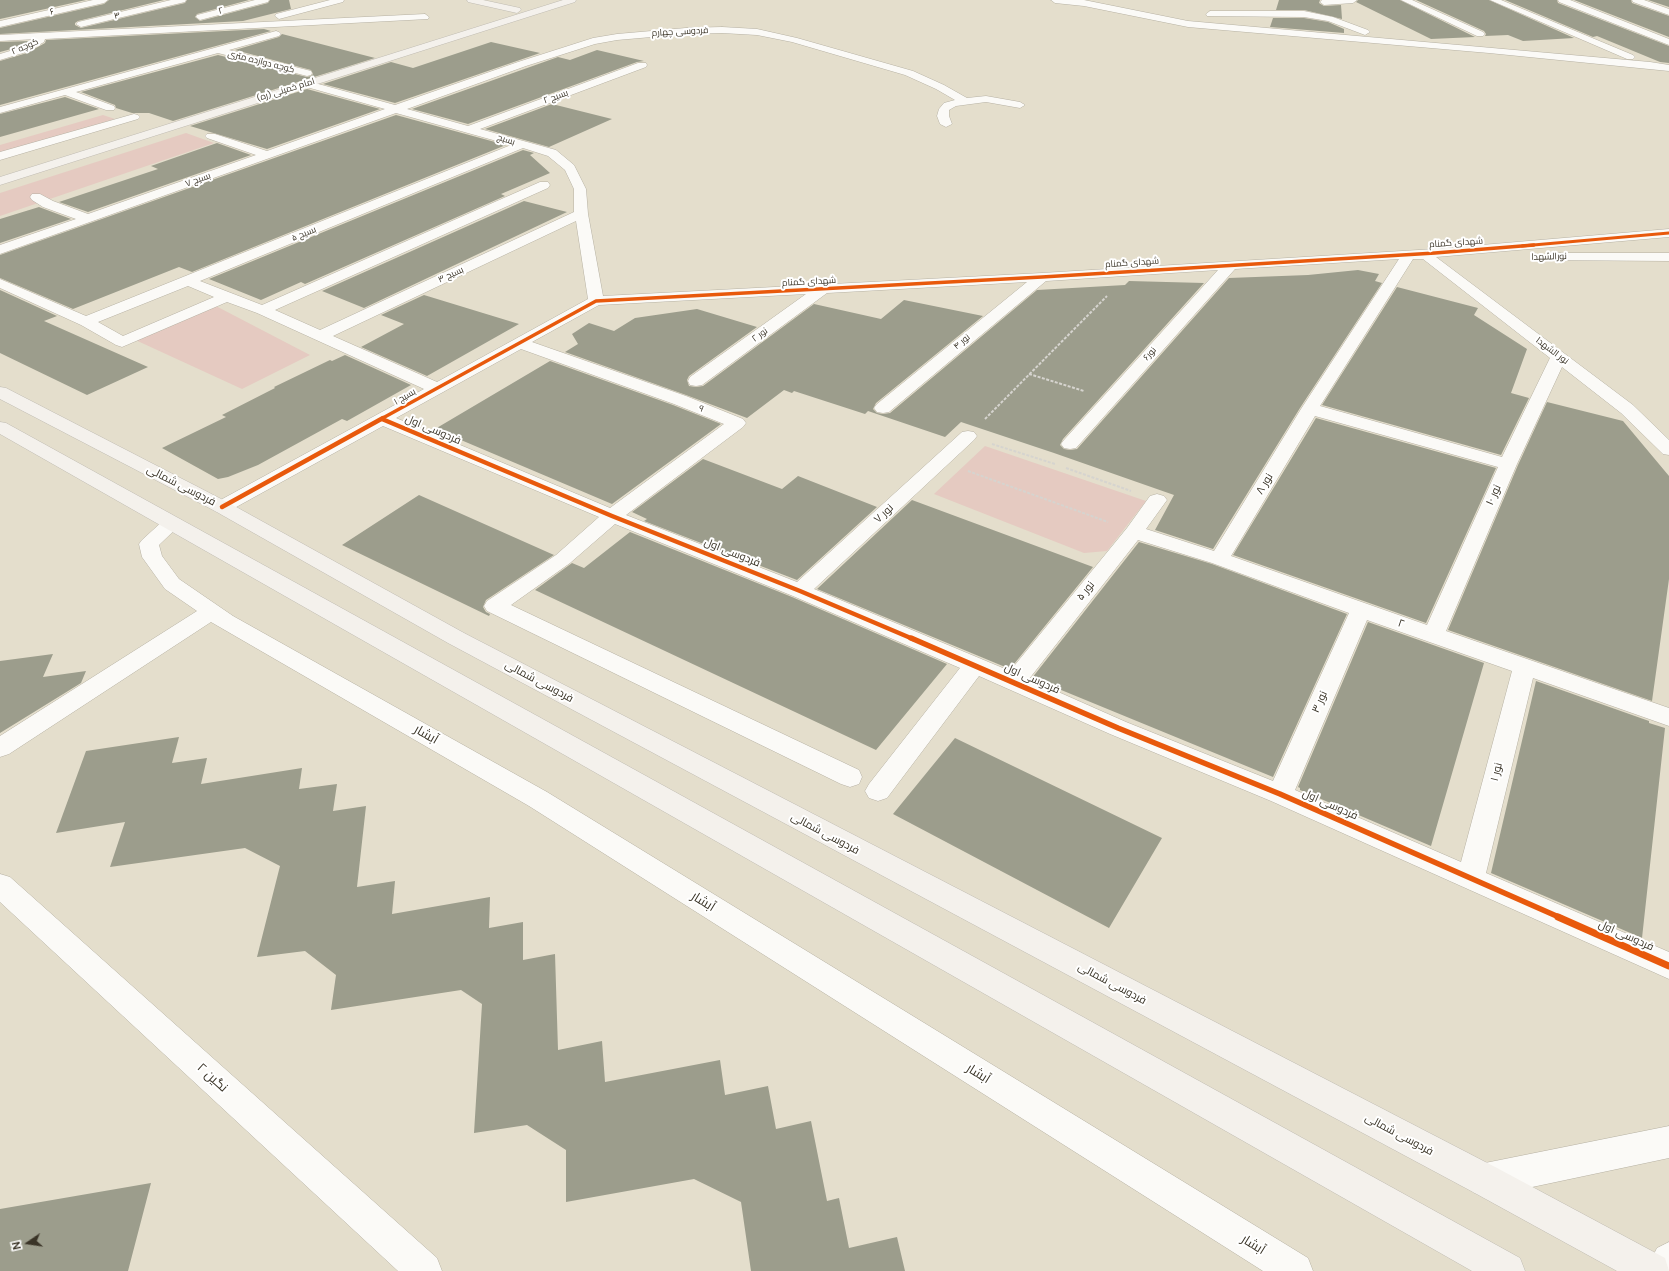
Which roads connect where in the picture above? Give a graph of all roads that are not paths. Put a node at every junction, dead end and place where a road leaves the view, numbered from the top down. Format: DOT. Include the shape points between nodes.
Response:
graph roads {
  1 [pos="104,0"];
  2 [pos="182,0"];
  3 [pos="265,0"];
  4 [pos="340,0"];
  5 [pos="471,0"];
  6 [pos="549,0"];
  7 [pos="572,0"];
  8 [pos="1055,0"];
  9 [pos="1353,0"];
  10 [pos="1405,0"];
  11 [pos="1494,0"];
  12 [pos="1562,0"];
  13 [pos="1636,0"];
  14 [pos="1324,2"];
  15 [pos="517,10"];
  16 [pos="1669,12"];
  17 [pos="200,17"];
  18 [pos="425,17"];
  19 [pos="1216,20"];
  20 [pos="259,21"];
  21 [pos="0,24"];
  22 [pos="315,24"];
  23 [pos="50,34"];
  24 [pos="1480,34"];
  25 [pos="0,38"];
  26 [pos="1394,42"];
  27 [pos="1669,42"];
  28 [pos="216,50"];
  29 [pos="0,56"];
  30 [pos="642,65"];
  31 [pos="1650,65"];
  32 [pos="1669,68"];
  33 [pos="307,79"];
  34 [pos="285,80"];
  35 [pos="65,92"];
  36 [pos="964,101"];
  37 [pos="1020,104"];
  38 [pos="396,109"];
  39 [pos="1,110"];
  40 [pos="95,113"];
  41 [pos="136,121"];
  42 [pos="946,124"];
  43 [pos="470,129"];
  44 [pos="211,136"];
  45 [pos="521,144"];
  46 [pos="73,146"];
  47 [pos="268,155"];
  48 [pos="0,156"];
  49 [pos="0,181"];
  50 [pos="544,185"];
  51 [pos="36,197"];
  52 [pos="581,214"];
  53 [pos="89,219"];
  54 [pos="1669,233"];
  55 [pos="0,250"];
  56 [pos="1409,254"];
  57 [pos="1669,257"];
  58 [pos="1430,259"];
  59 [pos="1231,265"];
  60 [pos="1042,277"];
  61 [pos="189,281"];
  62 [pos="0,283"];
  63 [pos="823,289"];
  64 [pos="227,297"];
  65 [pos="596,301"];
  66 [pos="262,310"];
  67 [pos="86,322"];
  68 [pos="321,336"];
  69 [pos="519,343"];
  70 [pos="1559,356"];
  71 [pos="696,381"];
  72 [pos="436,388"];
  73 [pos="0,392"];
  74 [pos="883,408"];
  75 [pos="1310,409"];
  76 [pos="382,419"];
  77 [pos="0,427"];
  78 [pos="968,436"];
  79 [pos="1070,444"];
  80 [pos="1669,450"];
  81 [pos="1508,464"];
  82 [pos="1157,500"];
  83 [pos="222,507"];
  84 [pos="612,516"];
  85 [pos="172,523"];
  86 [pos="1134,532"];
  87 [pos="1219,559"];
  88 [pos="800,591"];
  89 [pos="1361,610"];
  90 [pos="211,612"];
  91 [pos="1433,635"];
  92 [pos="975,665"];
  93 [pos="1524,667"];
  94 [pos="1014,682"];
  95 [pos="1669,717"];
  96 [pos="0,748"];
  97 [pos="850,777"];
  98 [pos="878,790"];
  99 [pos="1280,794"];
  100 [pos="1471,877"];
  101 [pos="0,885"];
  102 [pos="1669,966"];
  103 [pos="1669,1142"];
  104 [pos="1485,1180"];
  105 [pos="1669,1260"];
  106 [pos="424,1271"];
  107 [pos="1295,1271"];
  108 [pos="1507,1271"];
  109 [pos="1652,1271"];
  110 [pos="1668,1271"];
  1 -- 21 [label="street, ۶"];
  2 -- 23 [label="street, ۴"];
  3 -- 17 [label="street, ۲"];
  4 -- 20 [label="street"];
  5 -- 15 [label="main road"];
  6 -- 15 [label="main road, امام خمینی (ره)"];
  7 -- 33 [label="main road, امام خمینی (ره)"];
  8 -- 26 [label="street" via="1084,3 1188,24"];
  9 -- 14 [label="street"];
  10 -- 24 [label="street"];
  11 -- 31 [label="street"];
  12 -- 27 [label="street"];
  13 -- 16 [label="street"];
  15 -- 33 [label="main road, امام خمینی (ره)"];
  18 -- 22 [label="street"];
  19 -- 26 [label="street" via="1208,14 1304,14 1330,19"];
  22 -- 23 [label="street"];
  22 -- 28 [label="street"];
  23 -- 25 [label="street"];
  23 -- 29 [label="street, کوچه ۲" via="23,50"];
  26 -- 31 [label="street"];
  28 -- 33 [label="street, کوچه دوازده متری"];
  28 -- 35 [label="street"];
  30 -- 43 [label="street, بسیج ۲"];
  31 -- 32 [label="street"];
  33 -- 34 [label="main road, امام خمینی (ره)"];
  33 -- 38 [label="street, بسیج"];
  33 -- 49 [label="main road, امام خمینی (ره)"];
  35 -- 39 [label="street"];
  35 -- 40 [label="street" via="110,108"];
  36 -- 37 [label="street" via="986,99"];
  36 -- 38 [label="street, فردوسی چهارم" via="909,74 849,56 757,32 722,30 650,33 593,41"];
  36 -- 42 [label="street" via="948,105 944,109"];
  38 -- 43 [label="street, بسیج"];
  38 -- 47 [label="street, بسیج ۷"];
  41 -- 46 [label="main road"];
  41 -- 48 [label="street"];
  43 -- 45 [label="street, بسیج"];
  44 -- 47 [label="street"];
  45 -- 52 [label="street, بسیج" via="552,153 570,168 580,189"];
  45 -- 61 [label="street, بسیج ۵"];
  47 -- 53 [label="street, بسیج ۷"];
  50 -- 66 [label="street"];
  51 -- 53 [label="street"];
  52 -- 65 [label="street, بسیج"];
  52 -- 68 [label="street, بسیج ۳"];
  53 -- 55 [label="street, بسیج ۷"];
  54 -- 56 [label="street, شهدای گمنام"];
  56 -- 58 [label="street"];
  56 -- 59 [label="street, شهدای گمنام"];
  56 -- 75 [label="street, نور ۸"];
  57 -- 58 [label="street, نورالشهدا"];
  58 -- 70 [label="street, نور الشهدا"];
  59 -- 60 [label="street, شهدای گمنام"];
  59 -- 79 [label="street, نور۶"];
  60 -- 63 [label="street, شهدای گمنام"];
  60 -- 74 [label="street, نور ۴"];
  61 -- 64 [label="street"];
  61 -- 67 [label="street, بسیج ۵"];
  62 -- 67 [label="street"];
  63 -- 65 [label="street, شهدای گمنام"];
  63 -- 71 [label="street, نور ۲"];
  64 -- 66 [label="street"];
  64 -- 67 [label="street" via="122,342"];
  65 -- 69 [label="street, بسیج ۱"];
  66 -- 68 [label="street"];
  68 -- 72 [label="street"];
  69 -- 72 [label="street, بسیج ۱"];
  69 -- 84 [label="street, ۹" via="737,423"];
  70 -- 80 [label="street, نور الشهدا" via="1627,409"];
  70 -- 81 [label="street, نور ۱۰"];
  72 -- 76 [label="street, بسیج ۱"];
  73 -- 83 [label="main road, فردوسی شمالی"];
  75 -- 81 [label="street"];
  75 -- 87 [label="street, نور ۸"];
  76 -- 83 [label="street, بسیج ۱"];
  76 -- 84 [label="street, فردوسی اول"];
  77 -- 85 [label="main road"];
  78 -- 88 [label="street, نور ۷"];
  81 -- 91 [label="street, نور ۱۰"];
  82 -- 86 [label="street, نور ۵"];
  83 -- 104 [label="main road, فردوسی شمالی" via="456,638"];
  84 -- 88 [label="street, فردوسی اول"];
  84 -- 97 [label="street" via="563,559 495,606"];
  85 -- 90 [label="street, آبشار" via="149,544 152,557 172,584"];
  85 -- 108 [label="main road"];
  86 -- 87 [label="street, ۲"];
  86 -- 94 [label="street, نور ۵"];
  87 -- 89 [label="street, ۲"];
  88 -- 92 [label="street, فردوسی اول"];
  89 -- 91 [label="street, ۲"];
  89 -- 99 [label="street, نور ۳"];
  90 -- 96 [label="street"];
  90 -- 107 [label="street, آبشار" via="538,799"];
  91 -- 93 [label="street, ۲"];
  92 -- 94 [label="street, فردوسی اول"];
  92 -- 98 [label="street"];
  93 -- 95 [label="street, ۲"];
  93 -- 100 [label="street, نور ۱"];
  94 -- 99 [label="street, فردوسی اول" via="1118,728"];
  99 -- 100 [label="street, فردوسی اول"];
  100 -- 102 [label="street, فردوسی اول"];
  101 -- 106 [label="street, نگین ۲"];
  103 -- 104 [label="street"];
  104 -- 109 [label="main road, فردوسی شمالی"];
  105 -- 110 [label="street"];
}
